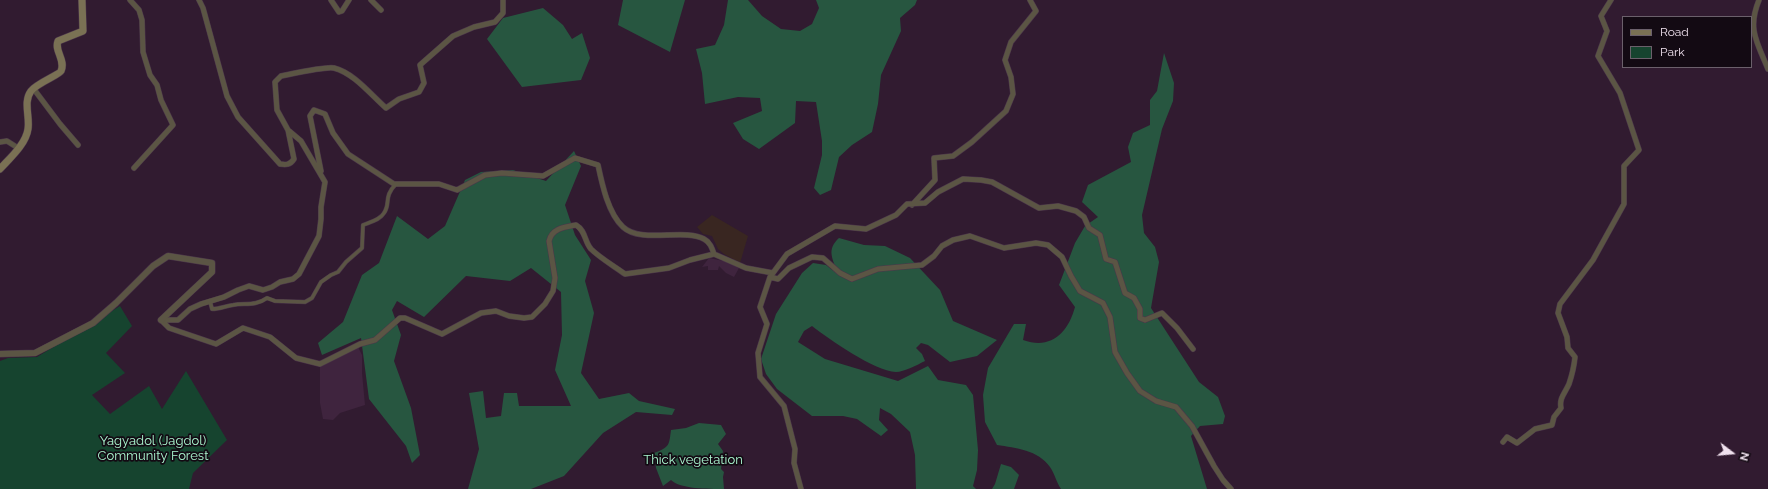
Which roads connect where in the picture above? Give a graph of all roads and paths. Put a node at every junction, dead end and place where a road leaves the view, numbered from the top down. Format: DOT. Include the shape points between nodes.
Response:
graph roads {
  1 [pos="82,0"];
  2 [pos="130,0"];
  3 [pos="199,0"];
  4 [pos="331,0"];
  5 [pos="349,0"];
  6 [pos="371,0"];
  7 [pos="503,0"];
  8 [pos="1030,0"];
  9 [pos="1611,0"];
  10 [pos="1759,0"];
  11 [pos="381,10"];
  12 [pos="1768,69"];
  13 [pos="33,88"];
  14 [pos="288,130"];
  15 [pos="0,142"];
  16 [pos="78,145"];
  17 [pos="18,148"];
  18 [pos="134,168"];
  19 [pos="0,169"];
  20 [pos="321,174"];
  21 [pos="396,184"];
  22 [pos="912,205"];
  23 [pos="714,254"];
  24 [pos="771,277"];
  25 [pos="210,301"];
  26 [pos="161,320"];
  27 [pos="1193,349"];
  28 [pos="0,354"];
  29 [pos="1503,442"];
  30 [pos="801,489"];
  31 [pos="1231,489"];
  1 -- 13 [label="main road" via="83,31 61,40 56,46 62,64 60,73"];
  2 -- 18 [label="street" via="139,10 142,20 143,52 150,75 158,84 161,100 173,125"];
  3 -- 14 [label="street" via="227,96 238,117 280,164 286,165 294,159"];
  4 -- 5 [label="street" via="339,12"];
  6 -- 11 [label="street"];
  7 -- 14 [label="street" via="503,13 495,22 453,36 420,64 424,83 419,92 399,99 386,108 345,73 332,68 281,76 275,82 277,110"];
  8 -- 22 [label="street" via="1036,11 1011,42 1005,60 1013,94 1006,111 953,156 934,158 935,180"];
  9 -- 29 [label="street" via="1600,16 1607,31 1598,56 1620,93 1639,150 1624,166 1624,204 1593,260 1560,304 1558,313 1567,337 1568,348 1575,357 1568,386 1560,400 1561,408 1552,425 1535,429 1517,443 1507,437"];
  10 -- 12 [label="street" via="1752,21 1755,38"];
  13 -- 16 [label="street"];
  13 -- 17 [label="main road" via="26,106 29,116 28,131"];
  14 -- 20 [label="street" via="300,140"];
  15 -- 17 [label="street" via="7,141"];
  17 -- 19 [label="main road"];
  20 -- 21 [label="street" via="310,116 314,110 325,114 333,133 348,154"];
  20 -- 25 [label="street" via="325,187 320,207 318,236 300,274 263,290 249,286 224,298"];
  21 -- 23 [label="street" via="439,184 457,190 485,175 502,173 543,176 575,158 598,165 606,198 622,226 629,231 705,239"];
  21 -- 25 [label="street" via="389,191 385,212 378,219 363,225 362,248 338,272 321,282 312,298 304,302 275,301 267,298 261,303 233,305 220,309 212,309"];
  22 -- 24 [label="street" via="907,204 896,215 866,229 835,226 787,254"];
  22 -- 27 [label="street" via="925,204 938,192 963,180 981,180 992,182 1039,208 1058,206 1076,211 1084,217 1089,228 1100,235 1106,259 1115,262 1125,293 1134,298 1140,309 1140,318 1145,320 1162,313"];
  23 -- 24 [label="street"];
  23 -- 26 [label="street" via="669,268 625,274 592,250 580,228 576,225 564,227 555,230 549,241 555,278 553,291 545,304 532,316 509,316 496,311 481,313 442,334 400,318 374,340 360,344 320,364 296,358 270,337 243,328 216,344 168,328"];
  24 -- 30 [label="street" via="760,307 767,324 758,353 760,377 784,406 795,449 794,463"];
  24 -- 31 [label="street" via="778,279 789,268 812,257 823,258 840,273 852,279 878,269 922,265 942,246 970,236 1004,248 1036,243 1048,245 1062,257 1080,291 1103,303 1110,317 1115,352 1127,374 1140,391 1156,401 1176,407 1192,426 1214,466"];
  25 -- 26 [label="street" via="190,309 178,320"];
  26 -- 28 [label="street" via="212,272 212,263 168,256 153,266 93,322 35,353"];
}
